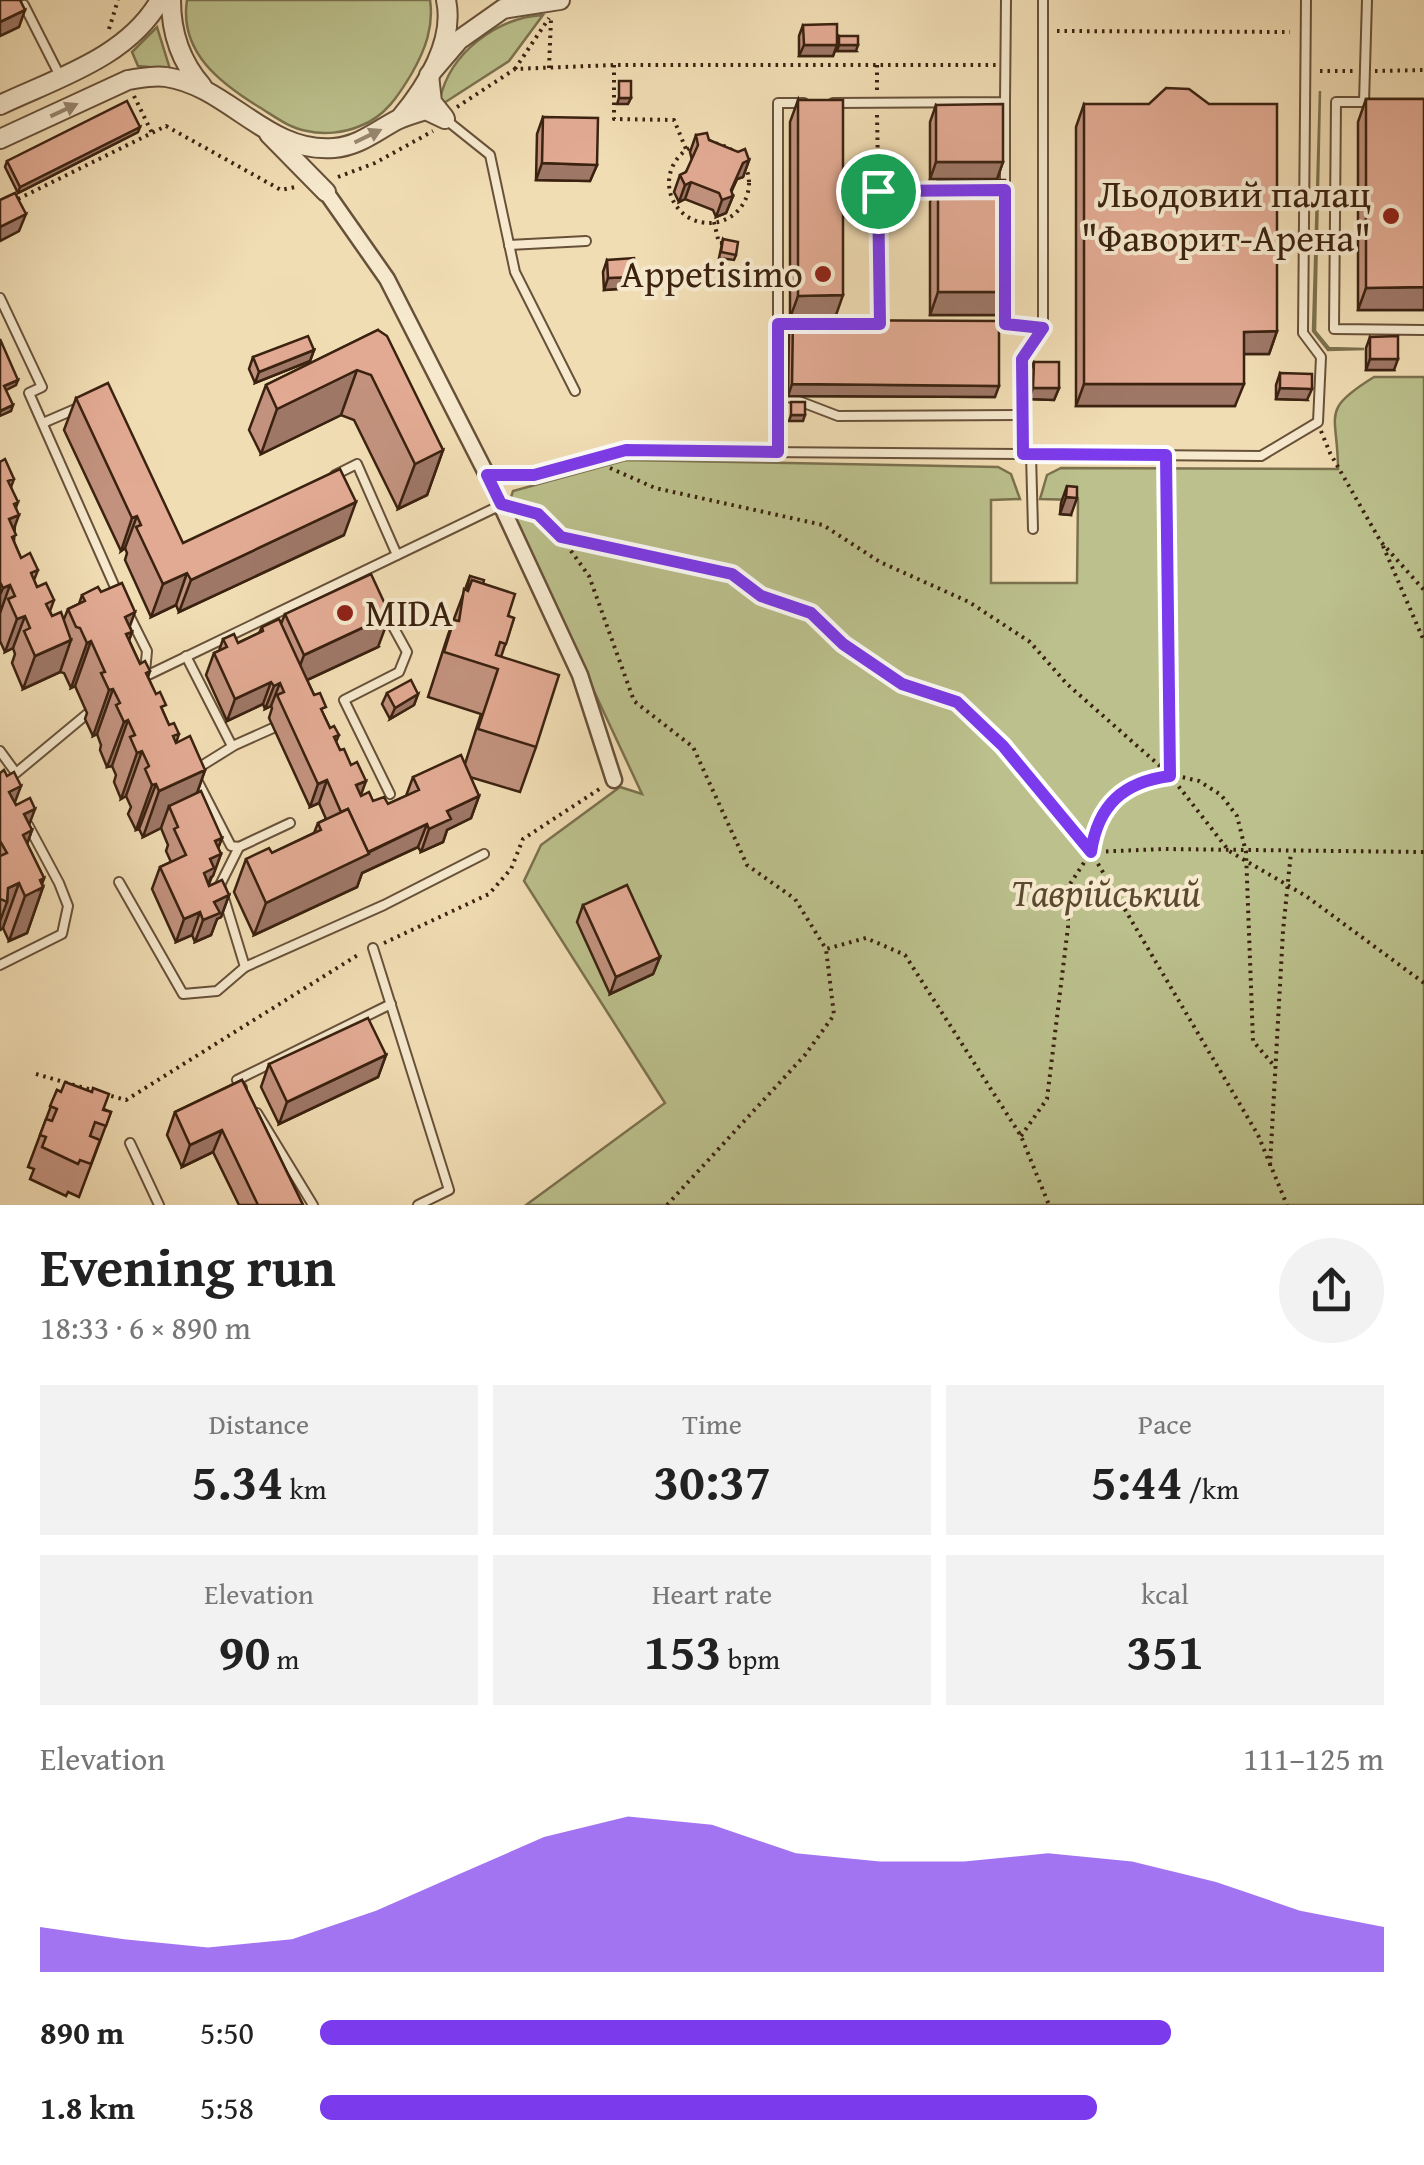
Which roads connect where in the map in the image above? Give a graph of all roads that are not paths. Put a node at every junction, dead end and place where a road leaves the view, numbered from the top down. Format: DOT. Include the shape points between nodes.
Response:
graph roads {
  1 [pos="160,0"];
  2 [pos="171,0"];
  3 [pos="446,0"];
  4 [pos="560,0"];
  5 [pos="1006,0"];
  6 [pos="1043,0"];
  7 [pos="1306,0"];
  8 [pos="1367,0"];
  9 [pos="24,4"];
  10 [pos="60,76"];
  11 [pos="429,76"];
  12 [pos="206,91"];
  13 [pos="1005,102"];
  14 [pos="1364,102"];
  15 [pos="1384,102"];
  16 [pos="0,105"];
  17 [pos="398,119"];
  18 [pos="445,119"];
  19 [pos="265,129"];
  20 [pos="0,139"];
  21 [pos="336,148"];
  22 [pos="326,192"];
  23 [pos="586,242"];
  24 [pos="508,245"];
  25 [pos="0,298"];
  26 [pos="1005,324"];
  27 [pos="1424,330"];
  28 [pos="575,391"];
  29 [pos="778,394"];
  30 [pos="86,404"];
  31 [pos="1022,416"];
  32 [pos="42,423"];
  33 [pos="778,452"];
  34 [pos="1027,454"];
  35 [pos="487,475"];
  36 [pos="322,481"];
  37 [pos="501,504"];
  38 [pos="1033,528"];
  39 [pos="397,555"];
  40 [pos="362,571"];
  41 [pos="371,588"];
  42 [pos="380,604"];
  43 [pos="186,656"];
  44 [pos="144,677"];
  45 [pos="130,686"];
  46 [pos="152,692"];
  47 [pos="344,700"];
  48 [pos="331,704"];
  49 [pos="87,714"];
  50 [pos="274,728"];
  51 [pos="232,746"];
  52 [pos="0,752"];
  53 [pos="184,756"];
  54 [pos="193,771"];
  55 [pos="16,773"];
  56 [pos="614,780"];
  57 [pos="8,785"];
  58 [pos="390,794"];
  59 [pos="25,818"];
  60 [pos="290,823"];
  61 [pos="239,848"];
  62 [pos="484,854"];
  63 [pos="118,882"];
  64 [pos="373,948"];
  65 [pos="0,965"];
  66 [pos="245,967"];
  67 [pos="390,1004"];
  68 [pos="246,1096"];
  69 [pos="256,1111"];
  70 [pos="130,1143"];
  71 [pos="159,1205"];
  72 [pos="313,1205"];
  73 [pos="418,1205"];
  1 -- 10 [label="street" via="133,36 112,41"];
  2 -- 12 [label="street" via="174,36"];
  3 -- 11 [label="street" via="446,38"];
  4 -- 11 [label="street" via="503,9 458,40"];
  5 -- 13 [label="lane"];
  6 -- 31 [label="lane" via="1043,328 1022,359"];
  7 -- 34 [label="lane" via="1304,334 1321,358 1318,422 1260,456"];
  8 -- 14 [label="lane"];
  9 -- 10 [label="lane"];
  10 -- 16 [label="street"];
  11 -- 17 [label="street"];
  11 -- 18 [label="street" via="432,102"];
  12 -- 19 [label="street"];
  20 -- 12 [label="street, one-way" via="166,77"];
  13 -- 26 [label="lane"];
  13 -- 29 [label="lane" via="778,102"];
  14 -- 15 [label="lane"];
  14 -- 27 [label="lane" via="1336,102 1334,329"];
  17 -- 18 [label="street" via="426,110"];
  21 -- 17 [label="street, one-way" via="368,139"];
  18 -- 24 [label="lane" via="490,155"];
  19 -- 21 [label="street" via="308,148"];
  19 -- 22 [label="street"];
  21 -- 22 [label="street" via="318,168"];
  22 -- 35 [label="street" via="388,279"];
  23 -- 24 [label="lane"];
  24 -- 28 [label="lane"];
  25 -- 32 [label="lane" via="42,387 29,393"];
  29 -- 31 [label="lane" via="838,416"];
  29 -- 33 [label="lane"];
  30 -- 32 [label="lane"];
  31 -- 34 [label="lane"];
  32 -- 44 [label="lane" via="146,652"];
  33 -- 34 [label="lane"];
  33 -- 35 [label="lane" via="626,450 534,475"];
  34 -- 38 [label="lane"];
  35 -- 37 [label="street"];
  36 -- 39 [label="lane" via="357,464"];
  37 -- 39 [label="lane"];
  37 -- 56 [label="street" via="580,675"];
  39 -- 40 [label="lane"];
  40 -- 41 [label="lane"];
  40 -- 43 [label="lane"];
  42 -- 47 [label="lane" via="406,652 399,672"];
  43 -- 44 [label="lane"];
  43 -- 51 [label="lane"];
  44 -- 45 [label="lane"];
  44 -- 46 [label="lane"];
  47 -- 48 [label="lane"];
  47 -- 58 [label="lane"];
  49 -- 55 [label="lane"];
  50 -- 51 [label="lane"];
  51 -- 54 [label="lane"];
  52 -- 55 [label="lane"];
  53 -- 54 [label="lane"];
  54 -- 61 [label="lane" via="231,846"];
  55 -- 57 [label="lane"];
  59 -- 65 [label="lane" via="68,906 62,934"];
  60 -- 61 [label="lane"];
  61 -- 66 [label="lane" via="220,885"];
  62 -- 66 [label="lane"];
  63 -- 66 [label="lane" via="183,994 217,991"];
  64 -- 67 [label="lane"];
  67 -- 68 [label="lane" via="237,1080"];
  67 -- 73 [label="lane" via="449,1190"];
  69 -- 72 [label="lane"];
  70 -- 71 [label="lane"];
}
